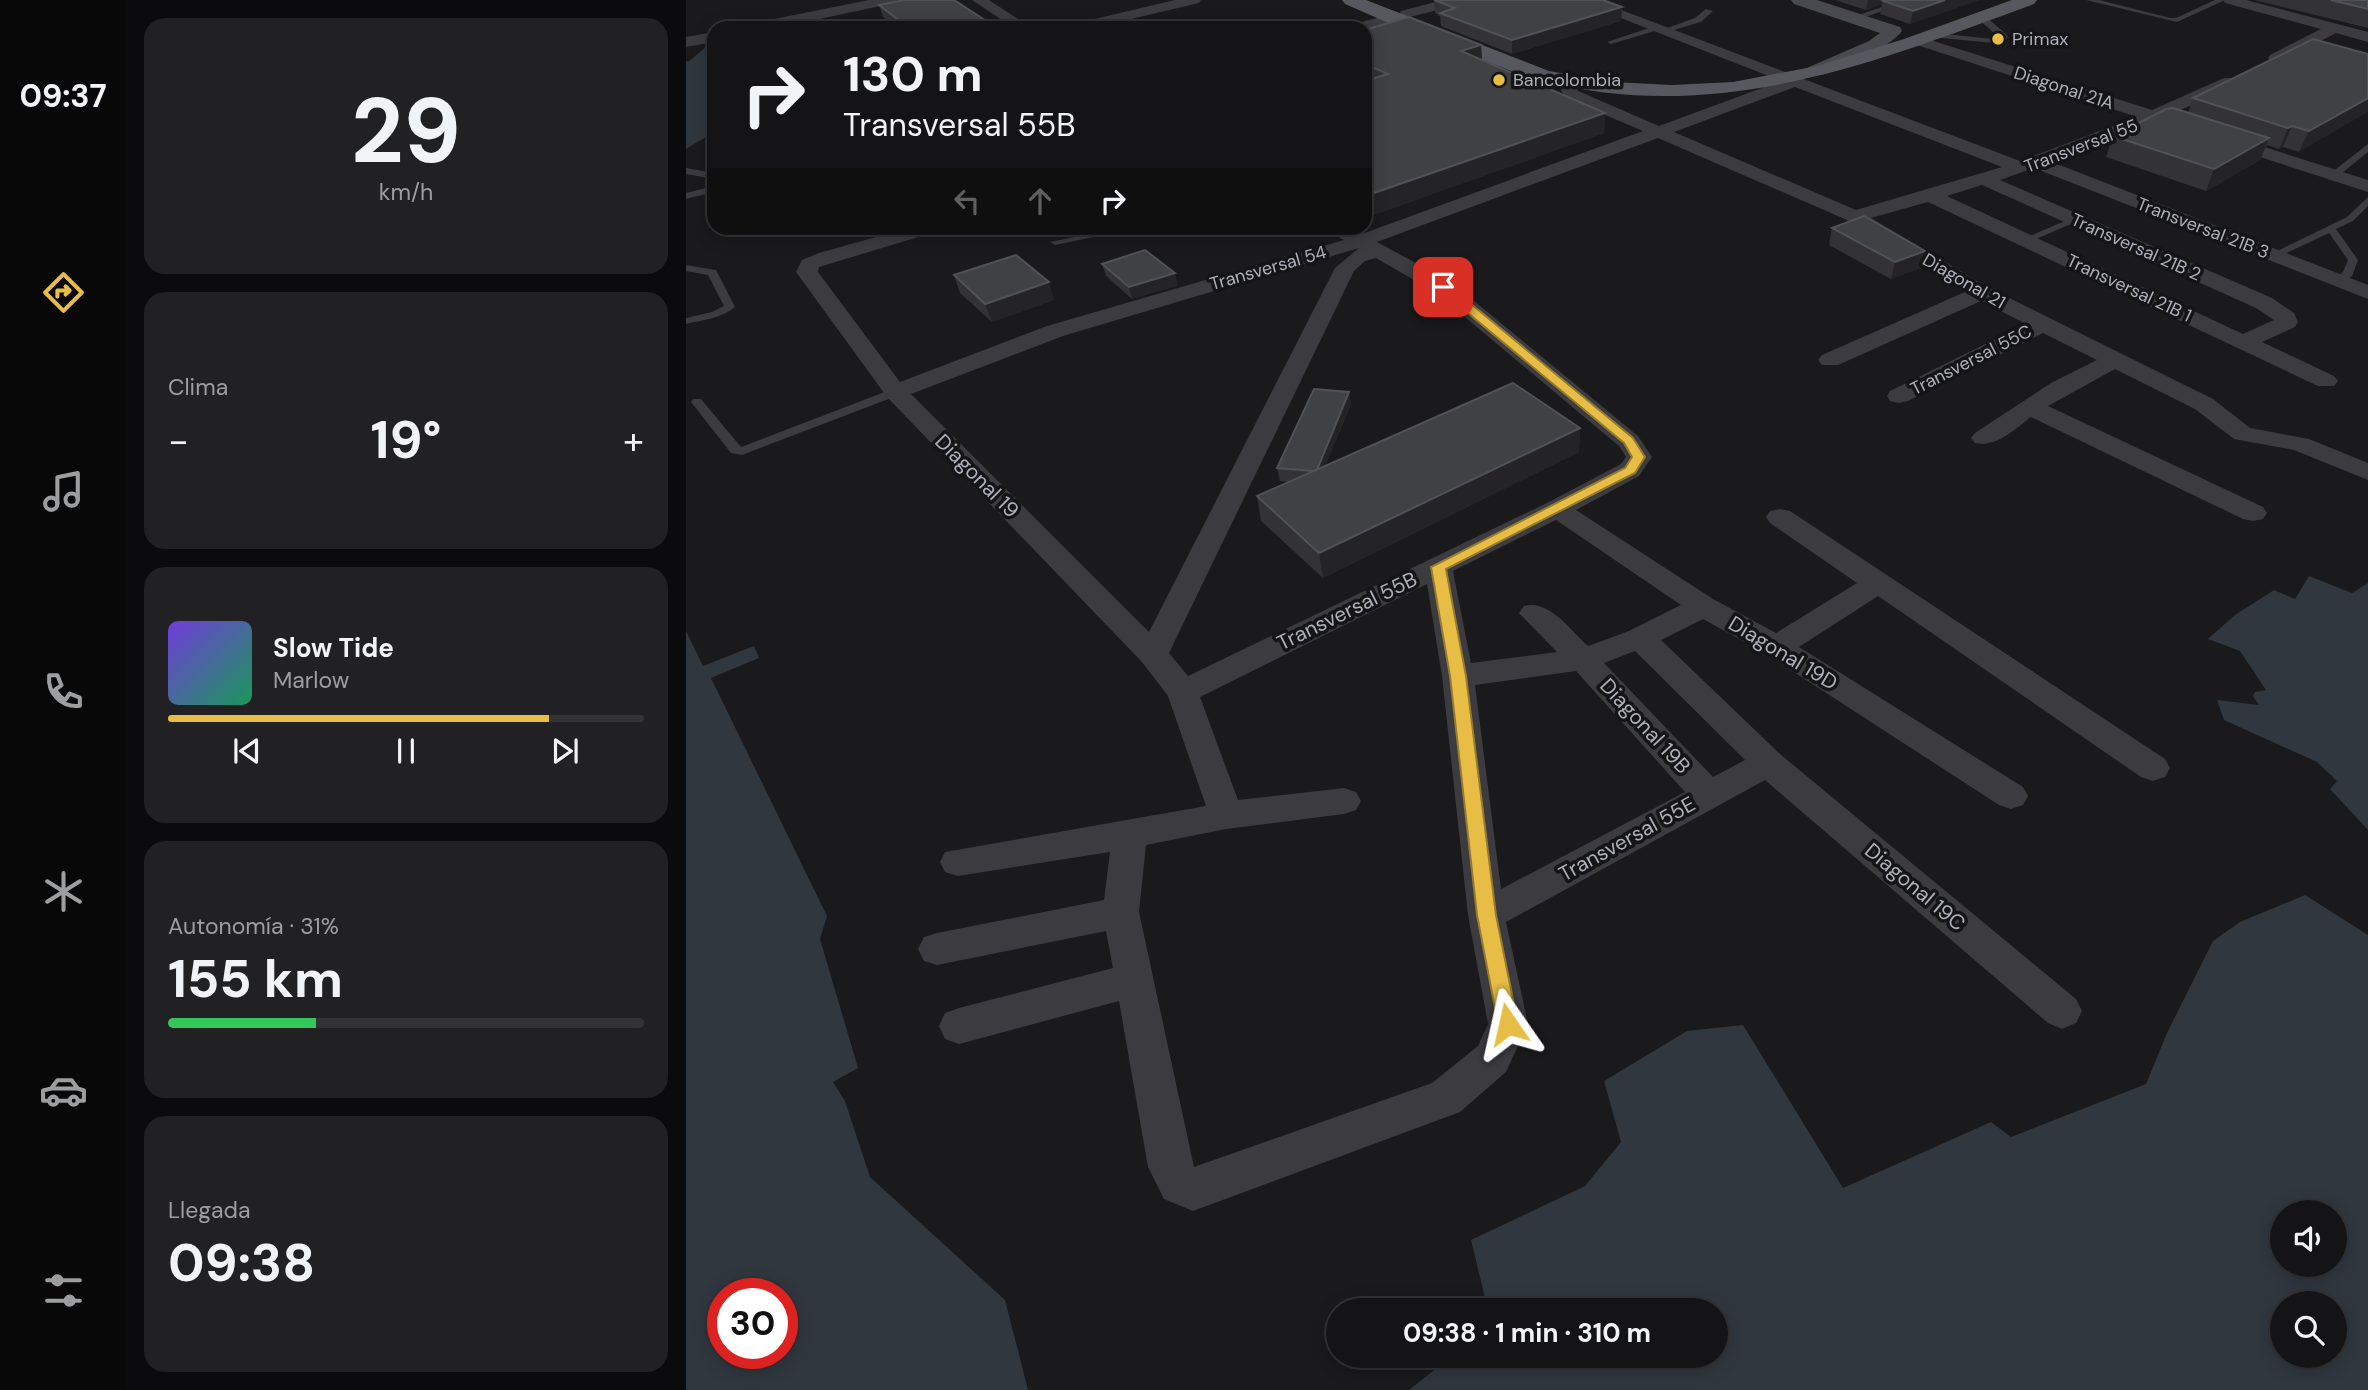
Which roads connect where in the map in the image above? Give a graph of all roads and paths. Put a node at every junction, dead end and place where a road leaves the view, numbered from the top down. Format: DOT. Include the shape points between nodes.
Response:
graph roads {
  1 [pos="890,0"];
  2 [pos="979,0"];
  3 [pos="1194,0"];
  4 [pos="1351,0"];
  5 [pos="1373,0"];
  6 [pos="1460,0"];
  7 [pos="1582,0"];
  8 [pos="1800,0"];
  9 [pos="1909,0"];
  10 [pos="2003,0"];
  11 [pos="2028,0"];
  12 [pos="2090,0"];
  13 [pos="2221,0"];
  14 [pos="2231,0"];
  15 [pos="1709,11"];
  16 [pos="823,14"];
  17 [pos="1399,16"];
  18 [pos="1981,17"];
  19 [pos="1854,18"];
  20 [pos="789,21"];
  21 [pos="831,21"];
  22 [pos="1013,21"];
  23 [pos="1104,21"];
  24 [pos="1372,23"];
  25 [pos="2335,28"];
  26 [pos="1659,29"];
  27 [pos="1893,31"];
  28 [pos="2004,37"];
  29 [pos="2368,37"];
  30 [pos="707,38"];
  31 [pos="1927,38"];
  32 [pos="1994,41"];
  33 [pos="686,42"];
  34 [pos="1611,42"];
  35 [pos="1816,71"];
  36 [pos="1564,80"];
  37 [pos="1794,80"];
  38 [pos="2155,118"];
  39 [pos="2184,127"];
  40 [pos="1657,132"];
  41 [pos="2209,135"];
  42 [pos="2368,147"];
  43 [pos="2030,166"];
  44 [pos="686,171"];
  45 [pos="707,175"];
  46 [pos="2334,175"];
  47 [pos="1985,180"];
  48 [pos="2368,186"];
  49 [pos="707,190"];
  50 [pos="686,195"];
  51 [pos="1931,196"];
  52 [pos="2368,200"];
  53 [pos="1854,216"];
  54 [pos="2075,220"];
  55 [pos="2331,229"];
  56 [pos="905,235"];
  57 [pos="1094,235"];
  58 [pos="1349,235"];
  59 [pos="2025,240"];
  60 [pos="1055,242"];
  61 [pos="1368,246"];
  62 [pos="2274,255"];
  63 [pos="686,268"];
  64 [pos="2338,281"];
  65 [pos="1981,293"];
  66 [pos="2368,293"];
  67 [pos="686,321"];
  68 [pos="2043,324"];
  69 [pos="2246,341"];
  70 [pos="1830,360"];
  71 [pos="2115,360"];
  72 [pos="2326,381"];
  73 [pos="895,392"];
  74 [pos="1899,396"];
  75 [pos="697,402"];
  76 [pos="2029,407"];
  77 [pos="1984,438"];
  78 [pos="2368,472"];
  79 [pos="1557,509"];
  80 [pos="2253,513"];
  81 [pos="1780,517"];
  82 [pos="1438,567"];
  83 [pos="1876,584"];
  84 [pos="1703,606"];
  85 [pos="1534,613"];
  86 [pos="1640,638"];
  87 [pos="1777,647"];
  88 [pos="1583,659"];
  89 [pos="1168,673"];
  90 [pos="1458,676"];
  91 [pos="1768,763"];
  92 [pos="2153,768"];
  93 [pos="1708,794"];
  94 [pos="2011,796"];
  95 [pos="1344,801"];
  96 [pos="1226,815"];
  97 [pos="1130,835"];
  98 [pos="958,863"];
  99 [pos="1121,912"];
  100 [pos="1486,915"];
  101 [pos="937,949"];
  102 [pos="1133,980"];
  103 [pos="2062,1011"];
  104 [pos="959,1026"];
  1 -- 16 [label="street"];
  2 -- 22 [label="street"];
  3 -- 23 [label="street"];
  4 -- 17 [label="main road"];
  5 -- 17 [label="main road"];
  6 -- 17 [label="street"];
  7 -- 26 [label="street, Transversal 21B 3"];
  8 -- 19 [label="street"];
  9 -- 19 [label="lane"];
  10 -- 27 [label="main road" via="1922,29"];
  11 -- 18 [label="main road"];
  12 -- 13 [label="lane" via="2177,20"];
  14 -- 25 [label="street"];
  15 -- 26 [label="lane" via="1699,20"];
  16 -- 20 [label="street"];
  16 -- 21 [label="street"];
  17 -- 24 [label="street"];
  17 -- 36 [label="main road" via="1473,50"];
  18 -- 28 [label="lane"];
  18 -- 31 [label="main road"];
  19 -- 27 [label="street"];
  25 -- 29 [label="street"];
  25 -- 38 [label="street, Transversal 55"];
  26 -- 34 [label="lane"];
  26 -- 37 [label="street, Transversal 21B 3"];
  27 -- 35 [label="street" via="1876,45"];
  30 -- 33 [label="street"];
  31 -- 32 [label="lane"];
  31 -- 35 [label="main road"];
  31 -- 38 [label="street, Diagonal 21A"];
  35 -- 37 [label="main road"];
  36 -- 37 [label="main road" via="1628,89 1685,90"];
  36 -- 40 [label="street, Diagonal 21" via="1572,94"];
  37 -- 40 [label="street, Transversal 54"];
  37 -- 43 [label="street, Transversal 21B 3"];
  38 -- 39 [label="street, Diagonal 21A"];
  38 -- 43 [label="street, Transversal 55"];
  40 -- 53 [label="street, Diagonal 21"];
  40 -- 61 [label="street, Transversal 54"];
  41 -- 46 [label="street"];
  42 -- 46 [label="lane"];
  43 -- 47 [label="street, Transversal 55"];
  43 -- 62 [label="street, Transversal 21B 3"];
  44 -- 45 [label="lane"];
  46 -- 48 [label="street"];
  47 -- 51 [label="street, Transversal 55"];
  47 -- 54 [label="street, Transversal 21B 2"];
  49 -- 50 [label="lane"];
  51 -- 53 [label="street, Transversal 55"];
  51 -- 59 [label="street, Transversal 21B 1"];
  52 -- 55 [label="lane" via="2350,219"];
  53 -- 65 [label="street, Diagonal 21"];
  54 -- 59 [label="lane"];
  54 -- 69 [label="street, Transversal 21B 2" via="2264,303 2286,318 2287,322"];
  55 -- 62 [label="lane"];
  55 -- 64 [label="lane" via="2353,260 2348,274"];
  56 -- 73 [label="street, Diagonal 19" via="809,264 807,272"];
  57 -- 60 [label="lane"];
  58 -- 61 [label="street"];
  59 -- 69 [label="street, Transversal 21B 1"];
  61 -- 73 [label="street, Transversal 54" via="1055,331"];
  61 -- 79 [label="street, Transversal 55B" via="1443,287 1629,441 1639,457 1630,470"];
  61 -- 89 [label="street" via="1345,268 1289,385"];
  62 -- 64 [label="street, Transversal 21B 3"];
  63 -- 67 [label="lane" via="712,272 730,307"];
  64 -- 66 [label="street, Transversal 21B 3"];
  65 -- 68 [label="street, Diagonal 21"];
  65 -- 70 [label="street"];
  68 -- 71 [label="street, Diagonal 21"];
  68 -- 74 [label="street, Transversal 55C"];
  69 -- 72 [label="street, Transversal 21B 1"];
  71 -- 76 [label="street"];
  71 -- 78 [label="street, Diagonal 21" via="2204,404 2243,434 2301,444"];
  73 -- 75 [label="lane" via="742,451 735,450"];
  73 -- 89 [label="street, Diagonal 19"];
  76 -- 77 [label="street"];
  76 -- 80 [label="street"];
  79 -- 82 [label="street, Transversal 55B"];
  79 -- 84 [label="street, Diagonal 19D"];
  81 -- 83 [label="street"];
  82 -- 89 [label="street, Transversal 55B"];
  82 -- 90 [label="street"];
  83 -- 87 [label="street"];
  83 -- 92 [label="street"];
  84 -- 86 [label="street"];
  84 -- 87 [label="street, Diagonal 19D"];
  85 -- 88 [label="street, Diagonal 19B"];
  86 -- 88 [label="street"];
  86 -- 91 [label="street, Diagonal 19C"];
  87 -- 94 [label="street, Diagonal 19D"];
  88 -- 90 [label="street"];
  88 -- 93 [label="street, Diagonal 19B"];
  89 -- 96 [label="street, Diagonal 19"];
  90 -- 100 [label="street"];
  91 -- 93 [label="street, Transversal 55E"];
  91 -- 103 [label="street, Diagonal 19C"];
  93 -- 100 [label="street, Transversal 55E"];
  95 -- 96 [label="street"];
  96 -- 97 [label="street"];
  97 -- 98 [label="street"];
  97 -- 99 [label="street"];
  99 -- 101 [label="street"];
  99 -- 102 [label="street"];
  100 -- 102 [label="street" via="1508,1024 1492,1059 1445,1098 1193,1189 1179,1184 1170,1167"];
  102 -- 104 [label="street"];
}
